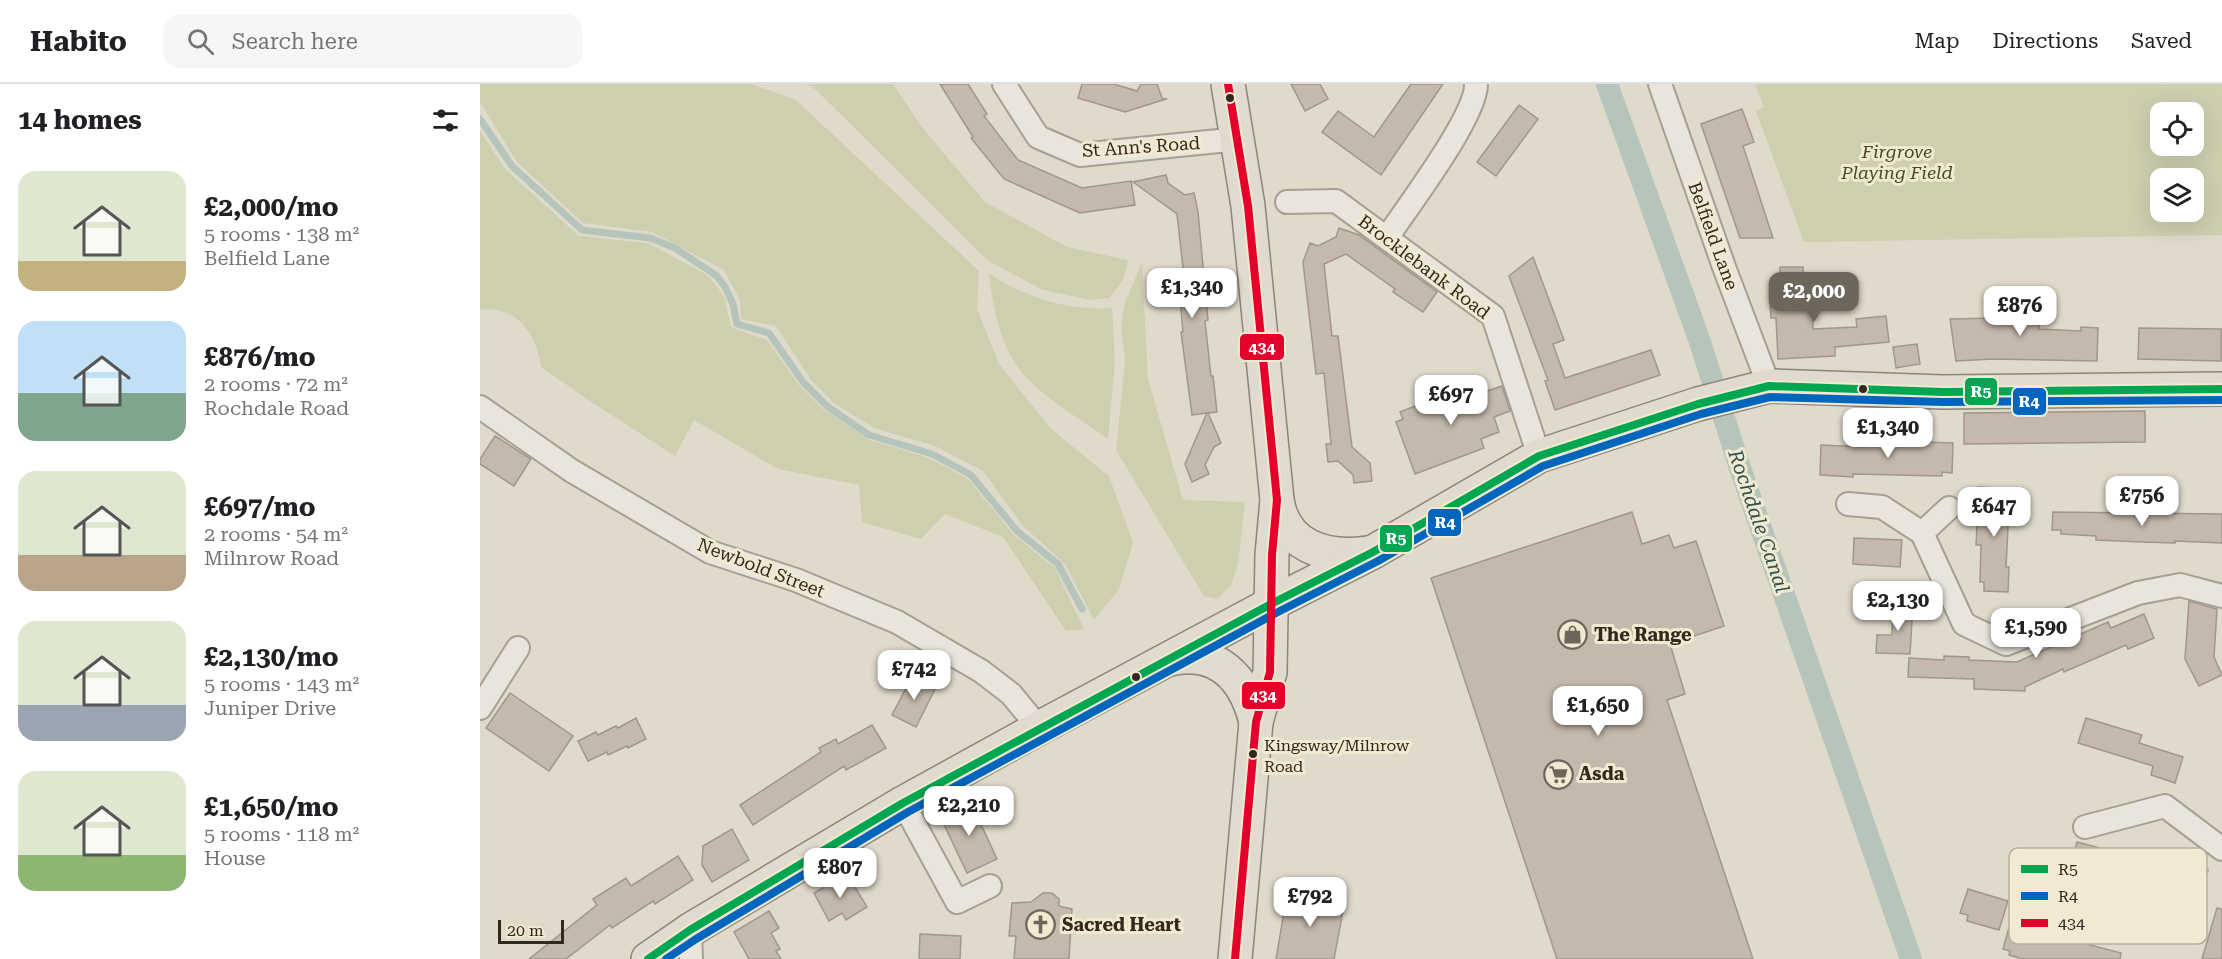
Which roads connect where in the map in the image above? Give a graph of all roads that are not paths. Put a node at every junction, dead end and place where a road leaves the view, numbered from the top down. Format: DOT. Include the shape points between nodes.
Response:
graph roads {
  1 [pos="1004,84"];
  2 [pos="1228,84"];
  3 [pos="1476,84"];
  4 [pos="1660,84"];
  5 [pos="1238,139"];
  6 [pos="1287,202"];
  7 [pos="1387,238"];
  8 [pos="1762,387"];
  9 [pos="2222,389"];
  10 [pos="480,407"];
  11 [pos="1539,456"];
  12 [pos="1277,500"];
  13 [pos="1848,504"];
  14 [pos="1949,508"];
  15 [pos="1922,532"];
  16 [pos="1373,552"];
  17 [pos="2222,596"];
  18 [pos="1271,604"];
  19 [pos="518,648"];
  20 [pos="1166,660"];
  21 [pos="480,708"];
  22 [pos="1256,722"];
  23 [pos="1039,728"];
  24 [pos="903,803"];
  25 [pos="2085,827"];
  26 [pos="2222,849"];
  27 [pos="990,886"];
  28 [pos="691,944"];
  29 [pos="648,959"];
  30 [pos="1235,959"];
  1 -- 5 [label="street, St Ann's Road" via="1038,138 1080,155"];
  2 -- 5 [label="main road"];
  3 -- 7 [label="street" via="1463,124"];
  4 -- 8 [label="street, Belfield Lane"];
  5 -- 12 [label="main road"];
  6 -- 7 [label="street, Brocklebank Road" via="1336,201"];
  7 -- 11 [label="street, Brocklebank Road" via="1493,316"];
  8 -- 9 [label="main road" via="1943,392"];
  8 -- 11 [label="main road"];
  10 -- 23 [label="street, Newbold Street" via="572,471 710,552 796,580 897,622 989,676 1011,694"];
  11 -- 16 [label="main road"];
  12 -- 16 [label="main road" via="1287,526 1307,545 1333,554"];
  12 -- 18 [label="main road"];
  13 -- 15 [label="street" via="1882,507"];
  14 -- 15 [label="street"];
  15 -- 17 [label="street" via="1964,624 2006,644 2138,593 2180,585"];
  16 -- 18 [label="main road"];
  18 -- 20 [label="main road"];
  18 -- 22 [label="main road" via="1270,672"];
  19 -- 21 [label="street"];
  20 -- 22 [label="main road" via="1195,656 1223,666 1241,685"];
  20 -- 23 [label="main road"];
  22 -- 30 [label="main road"];
  23 -- 24 [label="main road"];
  24 -- 27 [label="street" via="957,902"];
  24 -- 28 [label="main road"];
  25 -- 26 [label="street" via="2165,806"];
  28 -- 29 [label="main road"];
}
